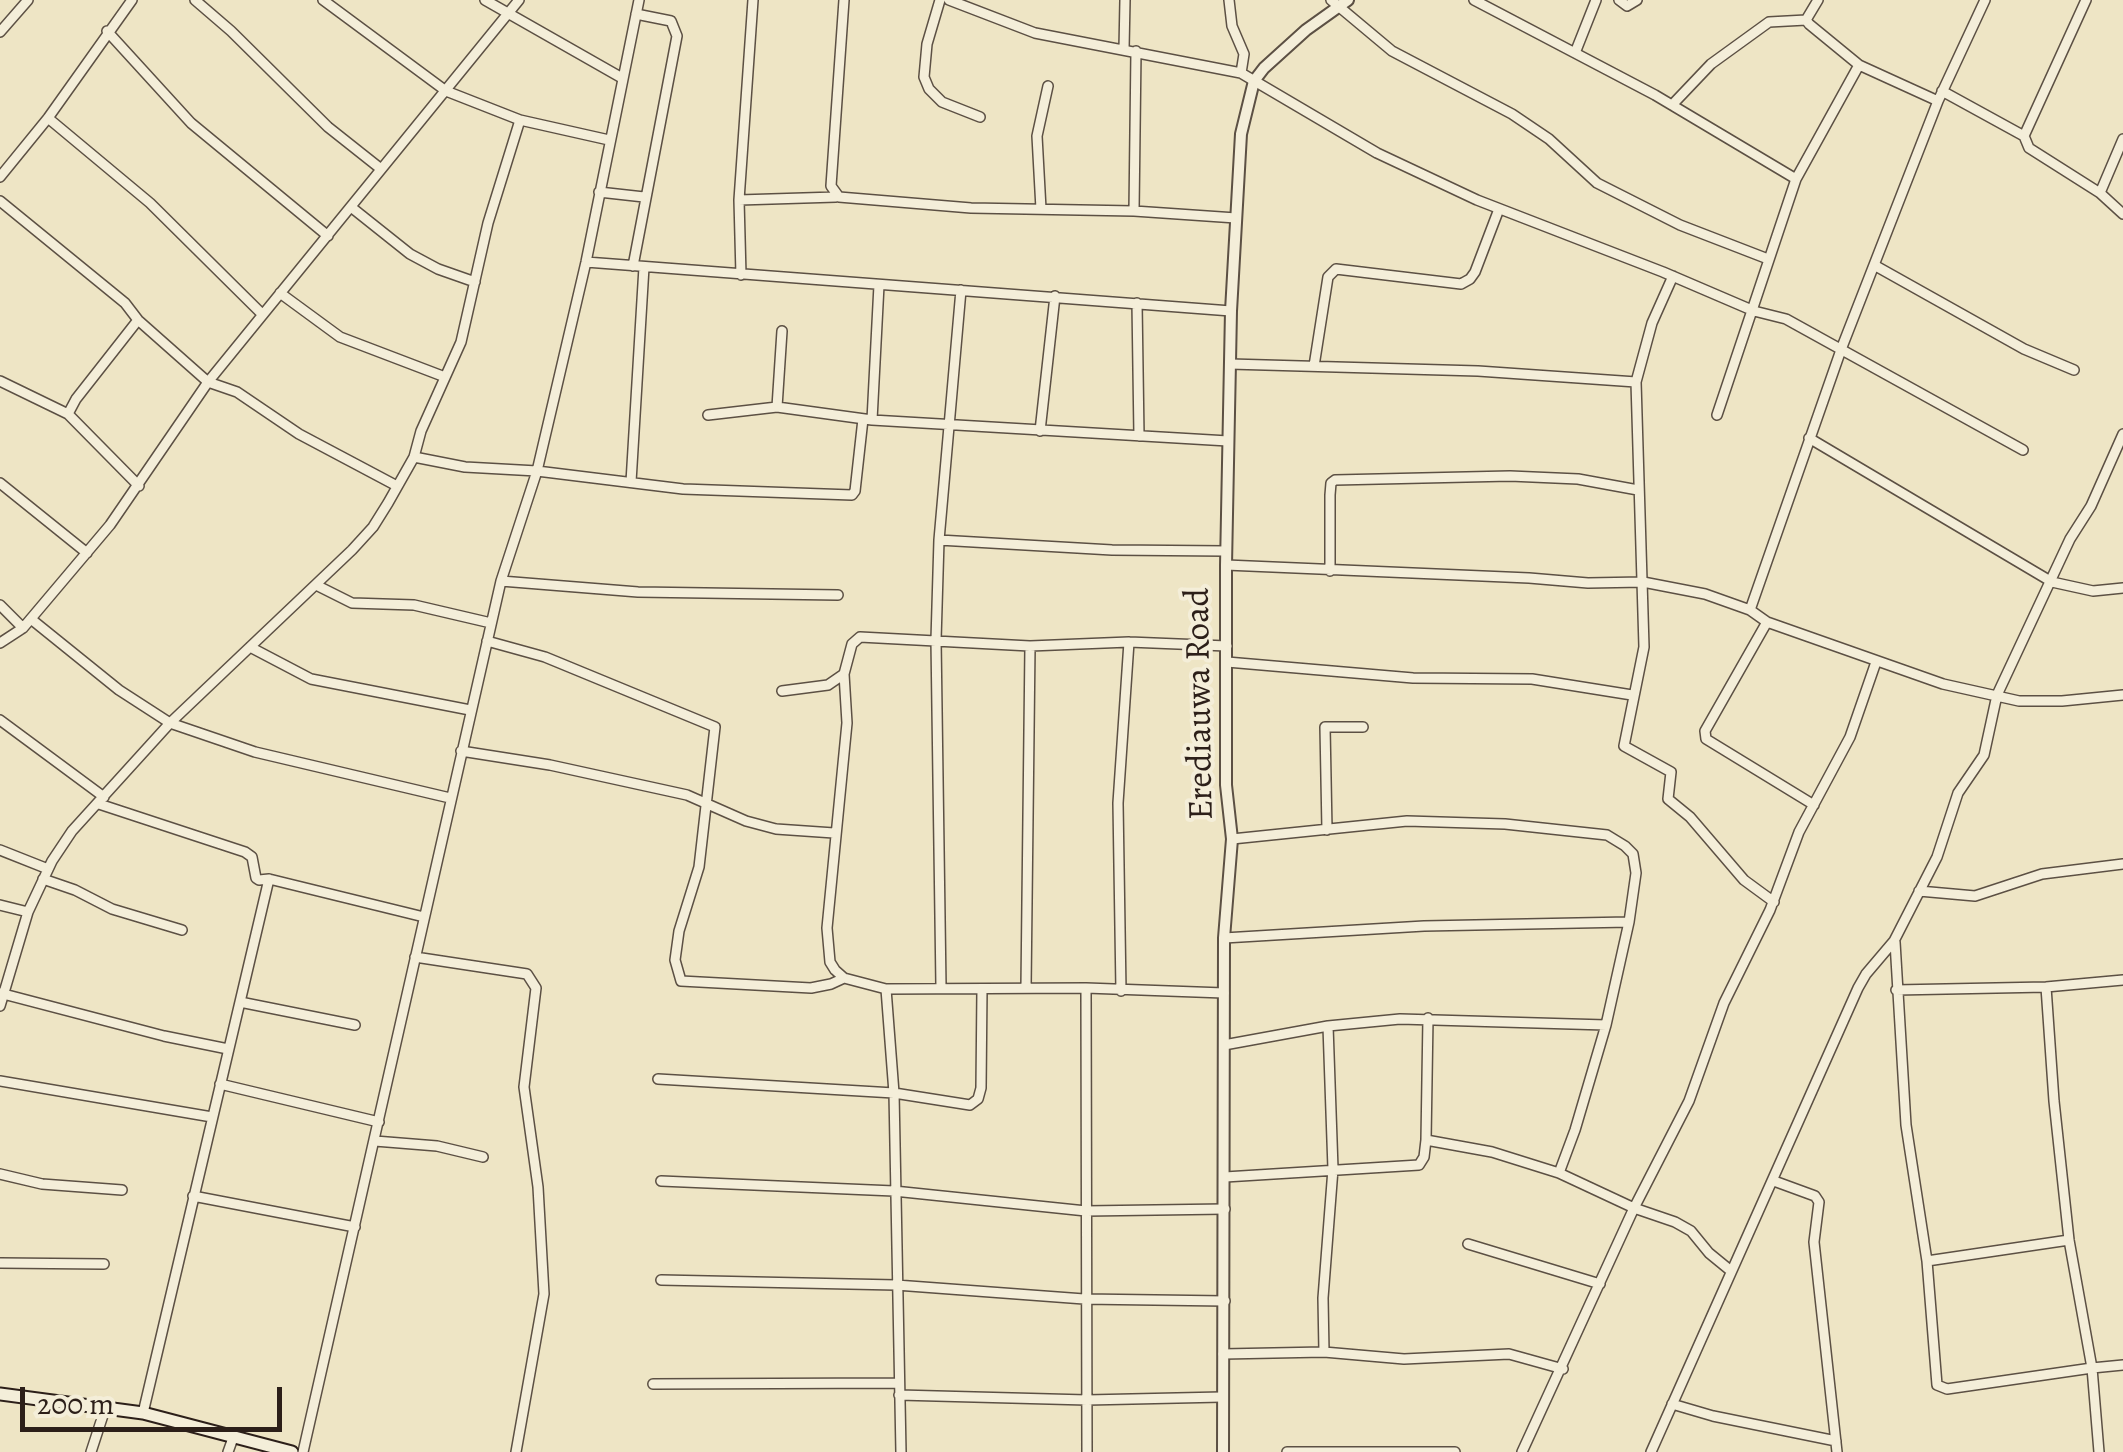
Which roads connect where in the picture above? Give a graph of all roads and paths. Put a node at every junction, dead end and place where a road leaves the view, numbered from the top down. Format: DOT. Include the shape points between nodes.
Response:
graph roads {
  1 [pos="28,0"];
  2 [pos="132,0"];
  3 [pos="195,0"];
  4 [pos="323,0"];
  5 [pos="485,0"];
  6 [pos="519,0"];
  7 [pos="639,0"];
  8 [pos="753,0"];
  9 [pos="844,0"];
  10 [pos="940,0"];
  11 [pos="949,0"];
  12 [pos="1125,0"];
  13 [pos="1229,0"];
  14 [pos="1348,0"];
  15 [pos="1474,0"];
  16 [pos="1596,0"];
  17 [pos="1619,0"];
  18 [pos="1637,0"];
  19 [pos="1818,0"];
  20 [pos="1985,0"];
  21 [pos="2086,0"];
  22 [pos="1333,4"];
  23 [pos="636,14"];
  24 [pos="508,15"];
  25 [pos="1806,20"];
  26 [pos="107,31"];
  27 [pos="0,32"];
  28 [pos="1124,49"];
  29 [pos="1136,51"];
  30 [pos="1576,53"];
  31 [pos="1859,65"];
  32 [pos="1241,73"];
  33 [pos="622,78"];
  34 [pos="1254,82"];
  35 [pos="1048,86"];
  36 [pos="446,92"];
  37 [pos="1940,96"];
  38 [pos="1672,106"];
  39 [pos="980,117"];
  40 [pos="48,118"];
  41 [pos="520,120"];
  42 [pos="2024,136"];
  43 [pos="2123,138"];
  44 [pos="609,140"];
  45 [pos="382,168"];
  46 [pos="0,177"];
  47 [pos="1796,178"];
  48 [pos="599,192"];
  49 [pos="2100,193"];
  50 [pos="644,197"];
  51 [pos="838,197"];
  52 [pos="739,200"];
  53 [pos="0,201"];
  54 [pos="351,207"];
  55 [pos="1040,209"];
  56 [pos="1499,209"];
  57 [pos="1134,210"];
  58 [pos="2123,214"];
  59 [pos="1236,218"];
  60 [pos="328,236"];
  61 [pos="1768,259"];
  62 [pos="586,262"];
  63 [pos="1874,265"];
  64 [pos="639,266"];
  65 [pos="741,275"];
  66 [pos="1673,276"];
  67 [pos="475,282"];
  68 [pos="879,284"];
  69 [pos="960,290"];
  70 [pos="280,294"];
  71 [pos="1054,296"];
  72 [pos="1137,303"];
  73 [pos="1231,311"];
  74 [pos="1754,311"];
  75 [pos="262,314"];
  76 [pos="138,320"];
  77 [pos="782,332"];
  78 [pos="1842,347"];
  79 [pos="1230,364"];
  80 [pos="1314,366"];
  81 [pos="2074,370"];
  82 [pos="446,377"];
  83 [pos="0,380"];
  84 [pos="208,382"];
  85 [pos="1636,382"];
  86 [pos="777,407"];
  87 [pos="68,414"];
  88 [pos="1717,414"];
  89 [pos="708,416"];
  90 [pos="867,419"];
  91 [pos="948,426"];
  92 [pos="1040,432"];
  93 [pos="2123,434"];
  94 [pos="1139,436"];
  95 [pos="1809,438"];
  96 [pos="1228,441"];
  97 [pos="2023,450"];
  98 [pos="414,457"];
  99 [pos="536,471"];
  100 [pos="631,482"];
  101 [pos="0,483"];
  102 [pos="139,486"];
  103 [pos="397,486"];
  104 [pos="1638,490"];
  105 [pos="939,540"];
  106 [pos="88,552"];
  107 [pos="1226,552"];
  108 [pos="1226,565"];
  109 [pos="1330,572"];
  110 [pos="501,580"];
  111 [pos="1643,582"];
  112 [pos="2052,582"];
  113 [pos="316,585"];
  114 [pos="2123,588"];
  115 [pos="838,595"];
  116 [pos="0,605"];
  117 [pos="1750,610"];
  118 [pos="31,619"];
  119 [pos="1767,622"];
  120 [pos="491,623"];
  121 [pos="23,628"];
  122 [pos="936,640"];
  123 [pos="487,641"];
  124 [pos="0,642"];
  125 [pos="1130,642"];
  126 [pos="1030,646"];
  127 [pos="1227,646"];
  128 [pos="250,647"];
  129 [pos="1227,662"];
  130 [pos="1876,662"];
  131 [pos="844,674"];
  132 [pos="782,691"];
  133 [pos="2123,694"];
  134 [pos="1632,695"];
  135 [pos="1997,695"];
  136 [pos="470,710"];
  137 [pos="0,720"];
  138 [pos="170,723"];
  139 [pos="1363,728"];
  140 [pos="461,751"];
  141 [pos="450,798"];
  142 [pos="101,800"];
  143 [pos="708,804"];
  144 [pos="1814,805"];
  145 [pos="1328,830"];
  146 [pos="834,833"];
  147 [pos="1232,838"];
  148 [pos="0,850"];
  149 [pos="2123,864"];
  150 [pos="48,868"];
  151 [pos="43,879"];
  152 [pos="269,879"];
  153 [pos="1919,891"];
  154 [pos="1774,902"];
  155 [pos="0,906"];
  156 [pos="28,912"];
  157 [pos="424,917"];
  158 [pos="1629,922"];
  159 [pos="182,930"];
  160 [pos="1224,938"];
  161 [pos="1894,940"];
  162 [pos="415,957"];
  163 [pos="844,978"];
  164 [pos="2123,980"];
  165 [pos="2046,986"];
  166 [pos="942,987"];
  167 [pos="1026,988"];
  168 [pos="1086,988"];
  169 [pos="886,989"];
  170 [pos="982,989"];
  171 [pos="1896,990"];
  172 [pos="1121,991"];
  173 [pos="1224,993"];
  174 [pos="1,994"];
  175 [pos="240,1002"];
  176 [pos="0,1006"];
  177 [pos="1428,1018"];
  178 [pos="355,1025"];
  179 [pos="1328,1026"];
  180 [pos="1606,1026"];
  181 [pos="1224,1044"];
  182 [pos="228,1049"];
  183 [pos="658,1079"];
  184 [pos="0,1081"];
  185 [pos="220,1084"];
  186 [pos="894,1094"];
  187 [pos="212,1117"];
  188 [pos="379,1122"];
  189 [pos="1426,1140"];
  190 [pos="375,1141"];
  191 [pos="484,1157"];
  192 [pos="1333,1168"];
  193 [pos="0,1174"];
  194 [pos="1559,1174"];
  195 [pos="1225,1177"];
  196 [pos="661,1181"];
  197 [pos="1774,1181"];
  198 [pos="122,1190"];
  199 [pos="894,1191"];
  200 [pos="193,1196"];
  201 [pos="1634,1208"];
  202 [pos="1225,1210"];
  203 [pos="1086,1211"];
  204 [pos="355,1227"];
  205 [pos="2070,1240"];
  206 [pos="1468,1244"];
  207 [pos="1927,1260"];
  208 [pos="0,1263"];
  209 [pos="104,1264"];
  210 [pos="1731,1271"];
  211 [pos="662,1280"];
  212 [pos="1600,1284"];
  213 [pos="896,1285"];
  214 [pos="1084,1299"];
  215 [pos="1225,1301"];
  216 [pos="1324,1352"];
  217 [pos="1223,1354"];
  218 [pos="2123,1365"];
  219 [pos="2092,1368"];
  220 [pos="1563,1369"];
  221 [pos="899,1382"];
  222 [pos="652,1384"];
  223 [pos="0,1394"];
  224 [pos="899,1394"];
  225 [pos="1222,1398"];
  226 [pos="1087,1400"];
  227 [pos="1672,1404"];
  228 [pos="106,1409"];
  229 [pos="143,1413"];
  230 [pos="233,1438"];
  231 [pos="1837,1447"];
  232 [pos="1345,1451"];
  233 [pos="1437,1451"];
  234 [pos="91,1452"];
  235 [pos="228,1452"];
  236 [pos="292,1452"];
  237 [pos="302,1452"];
  238 [pos="516,1452"];
  239 [pos="901,1452"];
  240 [pos="1087,1452"];
  241 [pos="1223,1452"];
  242 [pos="1287,1452"];
  243 [pos="1455,1452"];
  244 [pos="1522,1452"];
  245 [pos="1651,1452"];
  246 [pos="2099,1452"];
  1 -- 27 [label="street"];
  2 -- 26 [label="street"];
  3 -- 45 [label="street" via="328,128"];
  4 -- 36 [label="street"];
  5 -- 24 [label="street"];
  6 -- 24 [label="street"];
  7 -- 23 [label="street"];
  8 -- 52 [label="street"];
  9 -- 51 [label="street" via="830,186"];
  10 -- 39 [label="street" via="924,77 942,102"];
  11 -- 28 [label="street" via="1035,33"];
  12 -- 28 [label="street"];
  13 -- 32 [label="street" via="1244,54"];
  14 -- 22 [label="street, Erediauwa Road"];
  15 -- 30 [label="street"];
  16 -- 30 [label="street"];
  17 -- 18 [label="street" via="1627,6"];
  19 -- 25 [label="street"];
  20 -- 37 [label="street"];
  21 -- 42 [label="street"];
  22 -- 34 [label="street, Erediauwa Road"];
  22 -- 61 [label="street" via="1392,51 1549,139 1597,183"];
  23 -- 33 [label="street"];
  23 -- 50 [label="street" via="671,22 677,36"];
  24 -- 33 [label="street"];
  24 -- 36 [label="street"];
  25 -- 31 [label="street"];
  25 -- 38 [label="street" via="1768,22 1711,64"];
  26 -- 40 [label="street"];
  26 -- 60 [label="street" via="191,123"];
  28 -- 29 [label="street"];
  29 -- 32 [label="street"];
  29 -- 57 [label="street"];
  30 -- 38 [label="street"];
  31 -- 37 [label="street"];
  31 -- 47 [label="street"];
  32 -- 34 [label="street"];
  33 -- 44 [label="street"];
  34 -- 56 [label="street" via="1377,153"];
  34 -- 59 [label="street, Erediauwa Road" via="1240,134"];
  35 -- 55 [label="street" via="1037,136"];
  36 -- 41 [label="street"];
  36 -- 45 [label="street"];
  37 -- 42 [label="street"];
  37 -- 63 [label="street"];
  38 -- 47 [label="street"];
  40 -- 46 [label="street"];
  40 -- 75 [label="street" via="150,203"];
  41 -- 44 [label="street"];
  41 -- 67 [label="street"];
  42 -- 49 [label="street" via="2029,148"];
  43 -- 49 [label="street"];
  44 -- 48 [label="street"];
  45 -- 54 [label="street"];
  47 -- 61 [label="street"];
  48 -- 50 [label="street"];
  48 -- 62 [label="street"];
  49 -- 58 [label="street"];
  50 -- 64 [label="street"];
  51 -- 52 [label="street"];
  51 -- 55 [label="street"];
  52 -- 65 [label="street"];
  53 -- 76 [label="street"];
  54 -- 60 [label="street"];
  54 -- 67 [label="street" via="410,254"];
  55 -- 57 [label="street"];
  56 -- 66 [label="street"];
  56 -- 80 [label="street" via="1475,272 1461,284 1336,269 1328,277"];
  57 -- 59 [label="street"];
  59 -- 73 [label="street, Erediauwa Road"];
  60 -- 70 [label="street"];
  61 -- 74 [label="street"];
  62 -- 64 [label="street"];
  62 -- 99 [label="street"];
  63 -- 78 [label="street"];
  63 -- 81 [label="street"];
  64 -- 65 [label="street"];
  64 -- 100 [label="street"];
  65 -- 68 [label="street"];
  66 -- 74 [label="street"];
  66 -- 85 [label="street"];
  67 -- 82 [label="street"];
  68 -- 69 [label="street"];
  68 -- 90 [label="street"];
  69 -- 71 [label="street"];
  69 -- 91 [label="street"];
  70 -- 75 [label="street"];
  70 -- 82 [label="street" via="340,337"];
  71 -- 72 [label="street"];
  71 -- 92 [label="street"];
  72 -- 73 [label="street"];
  72 -- 94 [label="street"];
  73 -- 79 [label="street, Erediauwa Road"];
  74 -- 78 [label="street"];
  74 -- 88 [label="street"];
  75 -- 84 [label="street"];
  76 -- 84 [label="street"];
  76 -- 87 [label="street"];
  77 -- 86 [label="street"];
  78 -- 95 [label="street"];
  78 -- 97 [label="street"];
  79 -- 80 [label="street"];
  79 -- 96 [label="street, Erediauwa Road"];
  80 -- 85 [label="street"];
  82 -- 98 [label="street"];
  83 -- 87 [label="street"];
  84 -- 102 [label="street"];
  84 -- 103 [label="street" via="237,392"];
  85 -- 104 [label="street"];
  86 -- 89 [label="street"];
  86 -- 90 [label="street"];
  87 -- 102 [label="street"];
  90 -- 91 [label="street"];
  90 -- 100 [label="street" via="852,495"];
  91 -- 92 [label="street"];
  91 -- 105 [label="street"];
  92 -- 94 [label="street"];
  93 -- 112 [label="street"];
  94 -- 96 [label="street"];
  95 -- 112 [label="street"];
  95 -- 117 [label="street"];
  96 -- 107 [label="street, Erediauwa Road"];
  98 -- 99 [label="street" via="465,468"];
  98 -- 103 [label="street"];
  99 -- 100 [label="street"];
  99 -- 110 [label="street"];
  101 -- 106 [label="street"];
  102 -- 106 [label="street"];
  103 -- 113 [label="street" via="373,527"];
  104 -- 109 [label="street" via="1510,476 1336,480 1330,495"];
  104 -- 111 [label="street"];
  105 -- 107 [label="street"];
  105 -- 122 [label="street"];
  106 -- 118 [label="street"];
  107 -- 108 [label="street, Erediauwa Road"];
  108 -- 109 [label="street"];
  108 -- 127 [label="street, Erediauwa Road"];
  109 -- 111 [label="street"];
  110 -- 115 [label="street" via="638,592"];
  110 -- 120 [label="street"];
  111 -- 117 [label="street"];
  111 -- 134 [label="street" via="1644,646"];
  112 -- 114 [label="street" via="2093,591"];
  112 -- 135 [label="street"];
  113 -- 120 [label="street" via="352,604 414,605"];
  113 -- 128 [label="street"];
  116 -- 121 [label="street"];
  117 -- 119 [label="street"];
  118 -- 121 [label="street"];
  118 -- 138 [label="street"];
  119 -- 130 [label="street"];
  119 -- 144 [label="street" via="1706,739"];
  120 -- 123 [label="street"];
  121 -- 124 [label="street"];
  122 -- 126 [label="street"];
  122 -- 131 [label="street" via="860,637"];
  122 -- 166 [label="street"];
  123 -- 136 [label="street"];
  123 -- 143 [label="street" via="711,723 716,739"];
  125 -- 126 [label="street"];
  125 -- 127 [label="street"];
  125 -- 172 [label="street" via="1118,804"];
  126 -- 167 [label="street"];
  127 -- 129 [label="street, Erediauwa Road"];
  128 -- 136 [label="street" via="311,678"];
  128 -- 138 [label="street"];
  129 -- 134 [label="street" via="1413,678 1532,679"];
  129 -- 147 [label="street, Erediauwa Road"];
  130 -- 135 [label="street"];
  130 -- 144 [label="street" via="1850,737"];
  131 -- 132 [label="street" via="828,685"];
  131 -- 146 [label="street" via="846,724"];
  133 -- 135 [label="street" via="2048,701"];
  134 -- 154 [label="street" via="1624,746 1671,772 1668,799 1744,880"];
  135 -- 153 [label="street" via="1984,756 1958,793"];
  136 -- 140 [label="street"];
  137 -- 142 [label="street"];
  138 -- 141 [label="street" via="255,752"];
  138 -- 142 [label="street"];
  139 -- 145 [label="street" via="1325,727"];
  140 -- 141 [label="street"];
  140 -- 143 [label="street" via="550,764"];
  141 -- 157 [label="street"];
  142 -- 150 [label="street"];
  142 -- 152 [label="street" via="245,852 256,878"];
  143 -- 146 [label="street" via="776,829"];
  143 -- 163 [label="street" via="679,932 680,981 812,988"];
  144 -- 154 [label="street"];
  145 -- 147 [label="street"];
  145 -- 158 [label="street" via="1406,821 1607,835 1632,854"];
  146 -- 163 [label="street" via="827,928 830,962"];
  147 -- 160 [label="street, Erediauwa Road"];
  148 -- 150 [label="street"];
  149 -- 153 [label="street" via="2042,874 1975,896"];
  150 -- 151 [label="street"];
  151 -- 156 [label="street"];
  151 -- 159 [label="street"];
  152 -- 157 [label="street"];
  152 -- 175 [label="street"];
  153 -- 161 [label="street"];
  154 -- 201 [label="street" via="1724,1003 1689,1100"];
  155 -- 156 [label="street"];
  156 -- 174 [label="street"];
  157 -- 162 [label="street"];
  158 -- 160 [label="street"];
  158 -- 180 [label="street"];
  160 -- 173 [label="street, Erediauwa Road"];
  161 -- 171 [label="street"];
  161 -- 197 [label="street" via="1858,988"];
  162 -- 188 [label="street"];
  162 -- 238 [label="street" via="527,974 536,988 524,1087 544,1294"];
  163 -- 169 [label="street"];
  164 -- 165 [label="street"];
  165 -- 171 [label="street"];
  165 -- 205 [label="street"];
  166 -- 169 [label="street"];
  166 -- 170 [label="street"];
  167 -- 168 [label="street"];
  167 -- 170 [label="street"];
  168 -- 172 [label="street"];
  168 -- 203 [label="street"];
  169 -- 186 [label="street"];
  170 -- 186 [label="street" via="978,1099 970,1105"];
  171 -- 207 [label="street" via="1906,1126"];
  172 -- 173 [label="street"];
  173 -- 181 [label="street, Erediauwa Road"];
  174 -- 176 [label="street"];
  174 -- 182 [label="street"];
  175 -- 178 [label="street"];
  175 -- 182 [label="street"];
  177 -- 179 [label="street"];
  177 -- 180 [label="street"];
  177 -- 189 [label="street"];
  179 -- 181 [label="street"];
  179 -- 192 [label="street"];
  180 -- 194 [label="street"];
  181 -- 195 [label="street, Erediauwa Road"];
  182 -- 185 [label="street"];
  183 -- 186 [label="street"];
  184 -- 187 [label="street"];
  185 -- 187 [label="street"];
  185 -- 188 [label="street"];
  186 -- 199 [label="street"];
  187 -- 200 [label="street"];
  188 -- 190 [label="street"];
  189 -- 192 [label="street" via="1419,1166"];
  189 -- 194 [label="street"];
  190 -- 191 [label="street"];
  190 -- 204 [label="street"];
  192 -- 195 [label="street"];
  192 -- 216 [label="street"];
  193 -- 198 [label="street"];
  194 -- 201 [label="street"];
  195 -- 202 [label="street, Erediauwa Road"];
  196 -- 199 [label="street"];
  197 -- 210 [label="street"];
  197 -- 231 [label="street" via="1819,1202 1814,1242"];
  199 -- 203 [label="street"];
  199 -- 213 [label="street"];
  200 -- 204 [label="street"];
  200 -- 229 [label="street"];
  201 -- 210 [label="street" via="1691,1231"];
  201 -- 212 [label="street"];
  202 -- 203 [label="street"];
  202 -- 215 [label="street, Erediauwa Road"];
  203 -- 214 [label="street"];
  204 -- 237 [label="street"];
  205 -- 207 [label="street"];
  205 -- 219 [label="street"];
  206 -- 212 [label="street"];
  207 -- 219 [label="street" via="1941,1389"];
  208 -- 209 [label="street"];
  210 -- 227 [label="street"];
  211 -- 213 [label="street"];
  212 -- 220 [label="street"];
  213 -- 214 [label="street"];
  213 -- 221 [label="street"];
  214 -- 215 [label="street"];
  214 -- 226 [label="street"];
  215 -- 217 [label="street, Erediauwa Road"];
  216 -- 217 [label="street"];
  216 -- 220 [label="street" via="1404,1359 1508,1354"];
  217 -- 225 [label="street, Erediauwa Road"];
  218 -- 219 [label="street"];
  219 -- 246 [label="street"];
  220 -- 244 [label="street"];
  221 -- 222 [label="street"];
  221 -- 224 [label="street"];
  223 -- 228 [label="main road"];
  224 -- 226 [label="street"];
  224 -- 239 [label="street"];
  225 -- 226 [label="street"];
  225 -- 241 [label="street, Erediauwa Road"];
  226 -- 240 [label="street"];
  227 -- 231 [label="street"];
  227 -- 245 [label="street"];
  228 -- 229 [label="main road"];
  228 -- 234 [label="street"];
  229 -- 230 [label="main road"];
  230 -- 235 [label="street"];
  230 -- 236 [label="main road"];
  232 -- 233 [label="street"];
  232 -- 242 [label="street"];
  233 -- 243 [label="street"];
}
